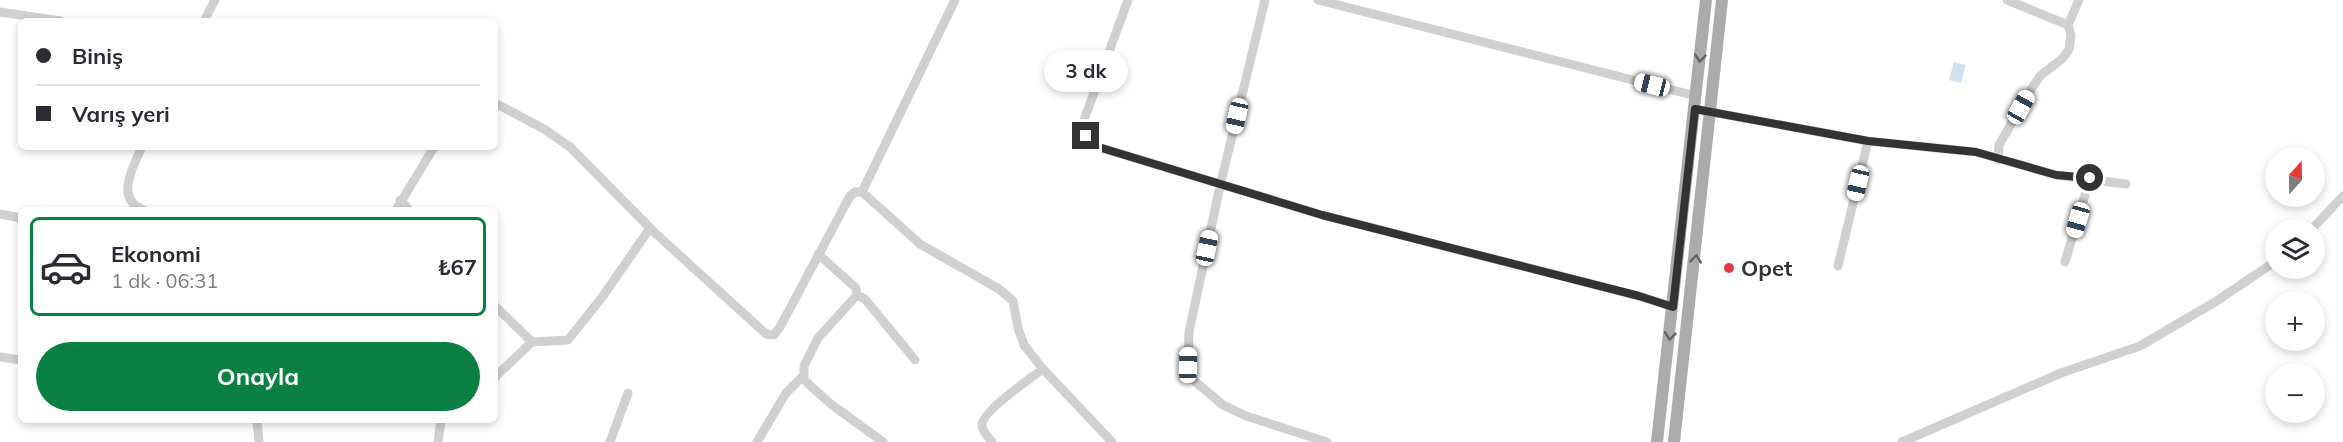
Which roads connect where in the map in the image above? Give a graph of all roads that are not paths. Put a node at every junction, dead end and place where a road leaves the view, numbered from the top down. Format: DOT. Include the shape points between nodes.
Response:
graph roads {
  1 [pos="215,0"];
  2 [pos="955,0"];
  3 [pos="1128,0"];
  4 [pos="1264,0"];
  5 [pos="1318,0"];
  6 [pos="1706,0"];
  7 [pos="1722,0"];
  8 [pos="2007,0"];
  9 [pos="2079,0"];
  10 [pos="0,12"];
  11 [pos="41,18"];
  12 [pos="206,18"];
  13 [pos="2068,25"];
  14 [pos="1696,96"];
  15 [pos="498,106"];
  16 [pos="1695,109"];
  17 [pos="1712,112"];
  18 [pos="1868,141"];
  19 [pos="141,150"];
  20 [pos="432,150"];
  21 [pos="1998,160"];
  22 [pos="2090,178"];
  23 [pos="2126,184"];
  24 [pos="1220,186"];
  25 [pos="862,192"];
  26 [pos="2343,196"];
  27 [pos="400,200"];
  28 [pos="136,207"];
  29 [pos="397,207"];
  30 [pos="406,207"];
  31 [pos="0,214"];
  32 [pos="18,217"];
  33 [pos="2321,219"];
  34 [pos="650,228"];
  35 [pos="818,254"];
  36 [pos="2065,262"];
  37 [pos="1838,266"];
  38 [pos="2265,268"];
  39 [pos="857,295"];
  40 [pos="1673,307"];
  41 [pos="498,309"];
  42 [pos="532,342"];
  43 [pos="0,357"];
  44 [pos="18,360"];
  45 [pos="915,360"];
  46 [pos="1043,369"];
  47 [pos="498,374"];
  48 [pos="802,376"];
  49 [pos="628,393"];
  50 [pos="257,423"];
  51 [pos="443,423"];
  52 [pos="259,442"];
  53 [pos="438,442"];
  54 [pos="610,442"];
  55 [pos="757,442"];
  56 [pos="883,442"];
  57 [pos="992,442"];
  58 [pos="1112,442"];
  59 [pos="1327,442"];
  60 [pos="1657,442"];
  61 [pos="1674,442"];
  62 [pos="1902,442"];
  1 -- 12 [label="street"];
  2 -- 25 [label="street"];
  3 -- 24 [label="street" via="1084,120 1086,136 1095,146"];
  4 -- 24 [label="street"];
  5 -- 14 [label="street"];
  6 -- 14 [label="main road, one-way"];
  7 -- 17 [label="main road"];
  8 -- 13 [label="street"];
  9 -- 13 [label="street"];
  10 -- 11 [label="street"];
  13 -- 21 [label="street" via="2069,48 2032,88 1999,145"];
  14 -- 16 [label="main road"];
  15 -- 34 [label="street" via="570,147"];
  16 -- 17 [label="street"];
  16 -- 40 [label="main road"];
  17 -- 18 [label="street"];
  61 -- 17 [label="main road, one-way"];
  18 -- 21 [label="street" via="1976,152"];
  18 -- 37 [label="street"];
  19 -- 28 [label="street" via="127,185 129,198"];
  20 -- 27 [label="street"];
  21 -- 22 [label="street" via="2056,175"];
  22 -- 23 [label="street"];
  22 -- 36 [label="street"];
  24 -- 40 [label="street"];
  24 -- 59 [label="street" via="1189,332 1188,365 1192,379 1223,405 1246,416"];
  25 -- 35 [label="street" via="850,196"];
  25 -- 46 [label="street" via="920,244 1013,301 1024,345"];
  26 -- 33 [label="street"];
  27 -- 29 [label="street"];
  27 -- 30 [label="street"];
  31 -- 32 [label="street"];
  34 -- 35 [label="street" via="766,334 774,335 780,327"];
  34 -- 42 [label="street" via="568,340"];
  35 -- 39 [label="street" via="856,288"];
  38 -- 62 [label="street" via="2140,346 2061,373"];
  39 -- 45 [label="street" via="865,299"];
  39 -- 48 [label="street" via="818,338"];
  40 -- 60 [label="main road, one-way"];
  41 -- 42 [label="street"];
  42 -- 47 [label="street"];
  43 -- 44 [label="street"];
  46 -- 57 [label="street" via="983,420 983,429"];
  46 -- 58 [label="street"];
  48 -- 55 [label="street" via="786,393"];
  48 -- 56 [label="street" via="806,384"];
  49 -- 54 [label="street"];
  50 -- 52 [label="street"];
  51 -- 53 [label="street"];
}
